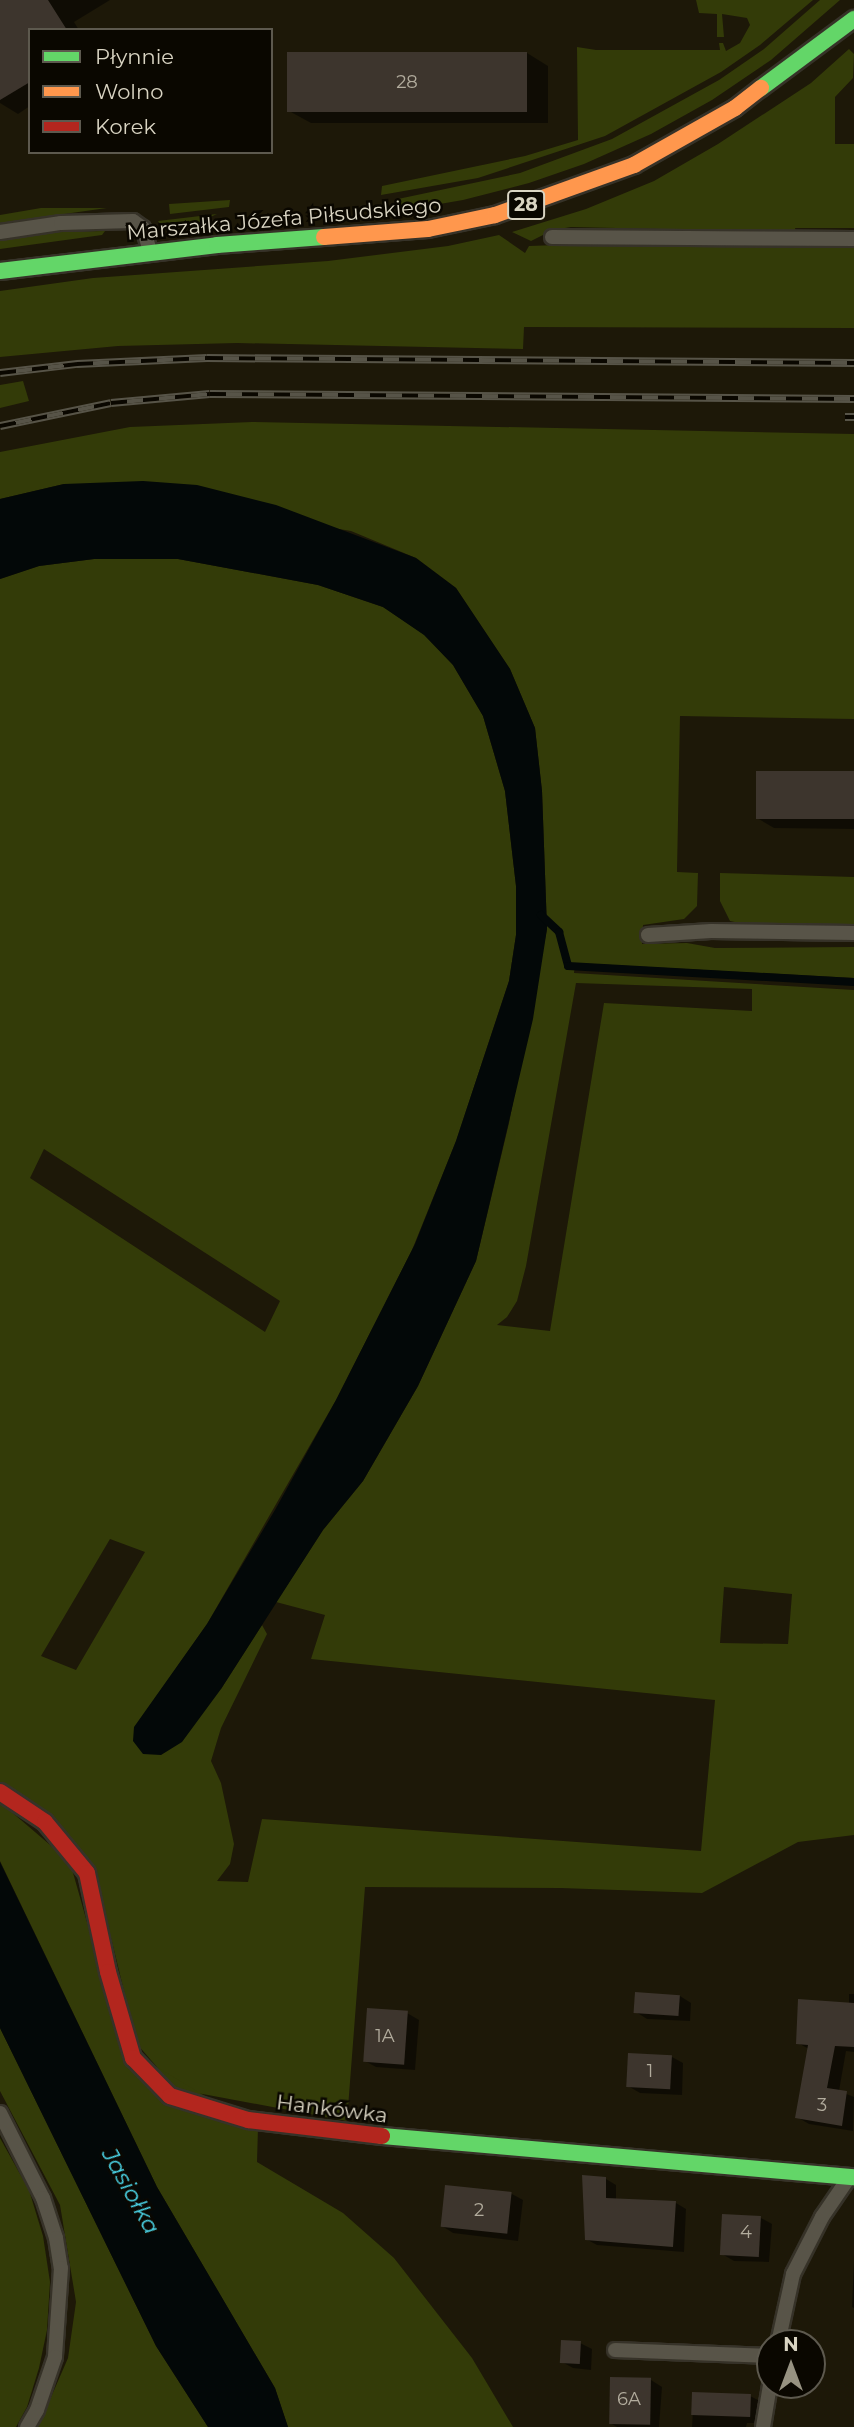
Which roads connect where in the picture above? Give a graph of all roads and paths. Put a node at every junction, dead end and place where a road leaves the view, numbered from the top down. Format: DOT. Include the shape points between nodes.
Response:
graph roads {
  1 [pos="854,19"];
  2 [pos="0,232"];
  3 [pos="552,237"];
  4 [pos="854,239"];
  5 [pos="150,252"];
  6 [pos="0,271"];
  7 [pos="854,933"];
  8 [pos="648,935"];
  9 [pos="0,1792"];
  10 [pos="0,2113"];
  11 [pos="851,2178"];
  12 [pos="781,2329"];
  13 [pos="615,2350"];
  14 [pos="756,2355"];
  15 [pos="768,2399"];
  16 [pos="27,2427"];
  17 [pos="763,2427"];
  1 -- 5 [label="street, Marszałka Józefa Piłsudskiego / 28" via="736,108 680,141 634,164 520,207 428,229"];
  2 -- 5 [label="lane" via="61,223 133,221 143,228"];
  3 -- 4 [label="lane"];
  5 -- 6 [label="street, Marszałka Józefa Piłsudskiego / 28"];
  7 -- 8 [label="lane"];
  9 -- 11 [label="street, Hankówka" via="46,1822 86,1873 133,2057 170,2096 248,2120 326,2131"];
  10 -- 16 [label="lane" via="43,2198 61,2269 55,2357"];
  11 -- 12 [label="lane" via="822,2217 793,2274"];
  13 -- 14 [label="lane"];
  15 -- 17 [label="lane"];
}
